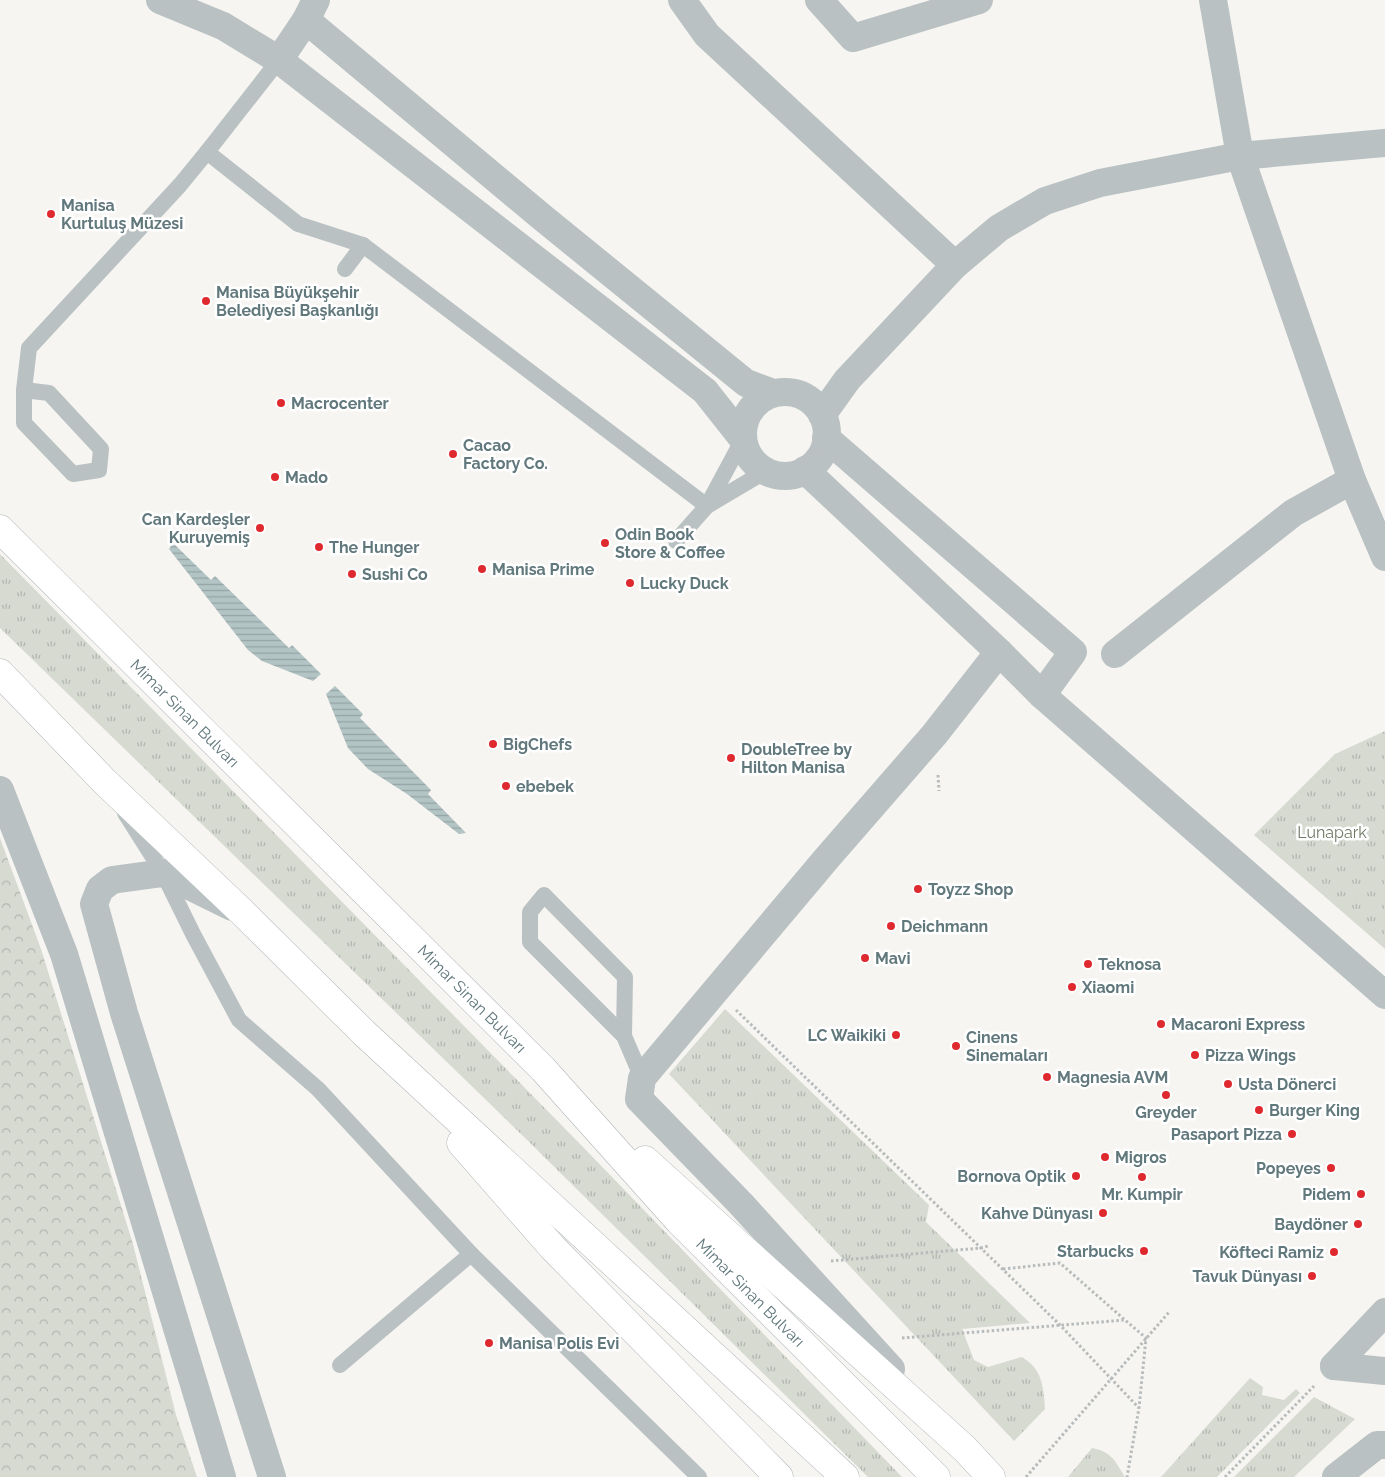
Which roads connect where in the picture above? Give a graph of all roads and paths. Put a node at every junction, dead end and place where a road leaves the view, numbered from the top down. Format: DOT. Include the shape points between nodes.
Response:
graph roads {
  1 [pos="160,0"];
  2 [pos="682,0"];
  3 [pos="819,0"];
  4 [pos="979,0"];
  5 [pos="1213,0"];
  6 [pos="311,10"];
  7 [pos="278,60"];
  8 [pos="1385,142"];
  9 [pos="208,152"];
  10 [pos="1240,156"];
  11 [pos="363,244"];
  12 [pos="955,265"];
  13 [pos="345,270"];
  14 [pos="847,380"];
  15 [pos="24,390"];
  16 [pos="785,394"];
  17 [pos="824,426"];
  18 [pos="743,439"];
  19 [pos="805,470"];
  20 [pos="766,471"];
  21 [pos="1352,480"];
  22 [pos="707,506"];
  23 [pos="0,529"];
  24 [pos="676,541"];
  25 [pos="1385,557"];
  26 [pos="998,652"];
  27 [pos="1115,654"];
  28 [pos="0,673"];
  29 [pos="1042,695"];
  30 [pos="105,782"];
  31 [pos="0,790"];
  32 [pos="163,872"];
  33 [pos="242,912"];
  34 [pos="716,990"];
  35 [pos="1385,995"];
  36 [pos="364,1033"];
  37 [pos="624,1036"];
  38 [pos="543,1069"];
  39 [pos="642,1078"];
  40 [pos="988,1246"];
  41 [pos="981,1248"];
  42 [pos="471,1254"];
  43 [pos="823,1262"];
  44 [pos="1002,1269"];
  45 [pos="1170,1311"];
  46 [pos="1385,1312"];
  47 [pos="1125,1320"];
  48 [pos="1059,1324"];
  49 [pos="1146,1338"];
  50 [pos="894,1339"];
  51 [pos="340,1365"];
  52 [pos="1334,1366"];
  53 [pos="1385,1371"];
  54 [pos="1111,1378"];
  55 [pos="1140,1408"];
  56 [pos="1385,1445"];
  57 [pos="965,1449"];
  58 [pos="222,1477"];
  59 [pos="272,1477"];
  60 [pos="699,1477"];
  61 [pos="779,1477"];
  62 [pos="845,1477"];
  63 [pos="936,1477"];
  64 [pos="991,1477"];
  65 [pos="1026,1477"];
  66 [pos="1127,1477"];
  67 [pos="1225,1477"];
  68 [pos="1336,1477"];
  1 -- 7 [label="street" via="223,26"];
  2 -- 12 [label="street" via="707,35"];
  3 -- 4 [label="street" via="853,38"];
  5 -- 10 [label="street"];
  6 -- 7 [label="street"];
  6 -- 16 [label="street" via="536,212 746,383"];
  7 -- 9 [label="lane"];
  7 -- 18 [label="street" via="705,391"];
  8 -- 10 [label="street"];
  9 -- 11 [label="lane" via="298,224"];
  9 -- 15 [label="lane" via="29,348"];
  10 -- 12 [label="street" via="1100,184 1045,201 999,228"];
  10 -- 21 [label="street"];
  11 -- 13 [label="lane"];
  11 -- 22 [label="lane"];
  12 -- 14 [label="street"];
  14 -- 16 [label="street"];
  14 -- 17 [label="street"];
  15 -- 15 [label="lane" via="24,423 73,474 99,470 101,449 49,393"];
  16 -- 17 [label="street" via="811,402"];
  16 -- 18 [label="street" via="762,398 753,406 743,427"];
  17 -- 19 [label="street" via="823,451"];
  17 -- 29 [label="street" via="1073,652"];
  18 -- 20 [label="street" via="755,464"];
  18 -- 22 [label="lane"];
  19 -- 20 [label="street" via="792,475"];
  19 -- 26 [label="street"];
  20 -- 22 [label="lane"];
  21 -- 25 [label="street"];
  21 -- 27 [label="street" via="1293,513"];
  22 -- 24 [label="lane"];
  23 -- 38 [label="highway, Mimar Sinan Bulvarı"];
  26 -- 29 [label="street"];
  26 -- 34 [label="street" via="934,735"];
  28 -- 30 [label="highway"];
  29 -- 35 [label="street"];
  30 -- 32 [label="lane"];
  30 -- 33 [label="highway"];
  31 -- 58 [label="street" via="64,954"];
  32 -- 33 [label="street"];
  32 -- 42 [label="lane" via="239,1020 318,1089"];
  32 -- 59 [label="street" via="112,880 100,889 94,904 124,1013"];
  33 -- 36 [label="highway"];
  34 -- 39 [label="street"];
  34 -- 41 [label="path"];
  36 -- 61 [label="highway" via="553,1248"];
  36 -- 62 [label="highway"];
  37 -- 37 [label="lane" via="625,977 544,895 530,912 530,942"];
  37 -- 39 [label="lane"];
  38 -- 57 [label="highway"];
  38 -- 63 [label="highway, Mimar Sinan Bulvarı" via="679,1221"];
  39 -- 57 [label="street" via="639,1100 740,1204"];
  40 -- 41 [label="path"];
  41 -- 43 [label="path"];
  41 -- 44 [label="path"];
  42 -- 51 [label="lane"];
  42 -- 60 [label="lane"];
  44 -- 47 [label="path" via="1060,1263"];
  44 -- 48 [label="path"];
  45 -- 49 [label="path"];
  46 -- 52 [label="street"];
  47 -- 48 [label="path"];
  47 -- 49 [label="path"];
  48 -- 50 [label="path"];
  48 -- 54 [label="path"];
  49 -- 54 [label="path"];
  49 -- 55 [label="path"];
  52 -- 53 [label="street"];
  52 -- 67 [label="path"];
  54 -- 55 [label="path"];
  54 -- 65 [label="path"];
  55 -- 66 [label="path"];
  56 -- 68 [label="street" via="1377,1445"];
  57 -- 64 [label="highway"];
}
